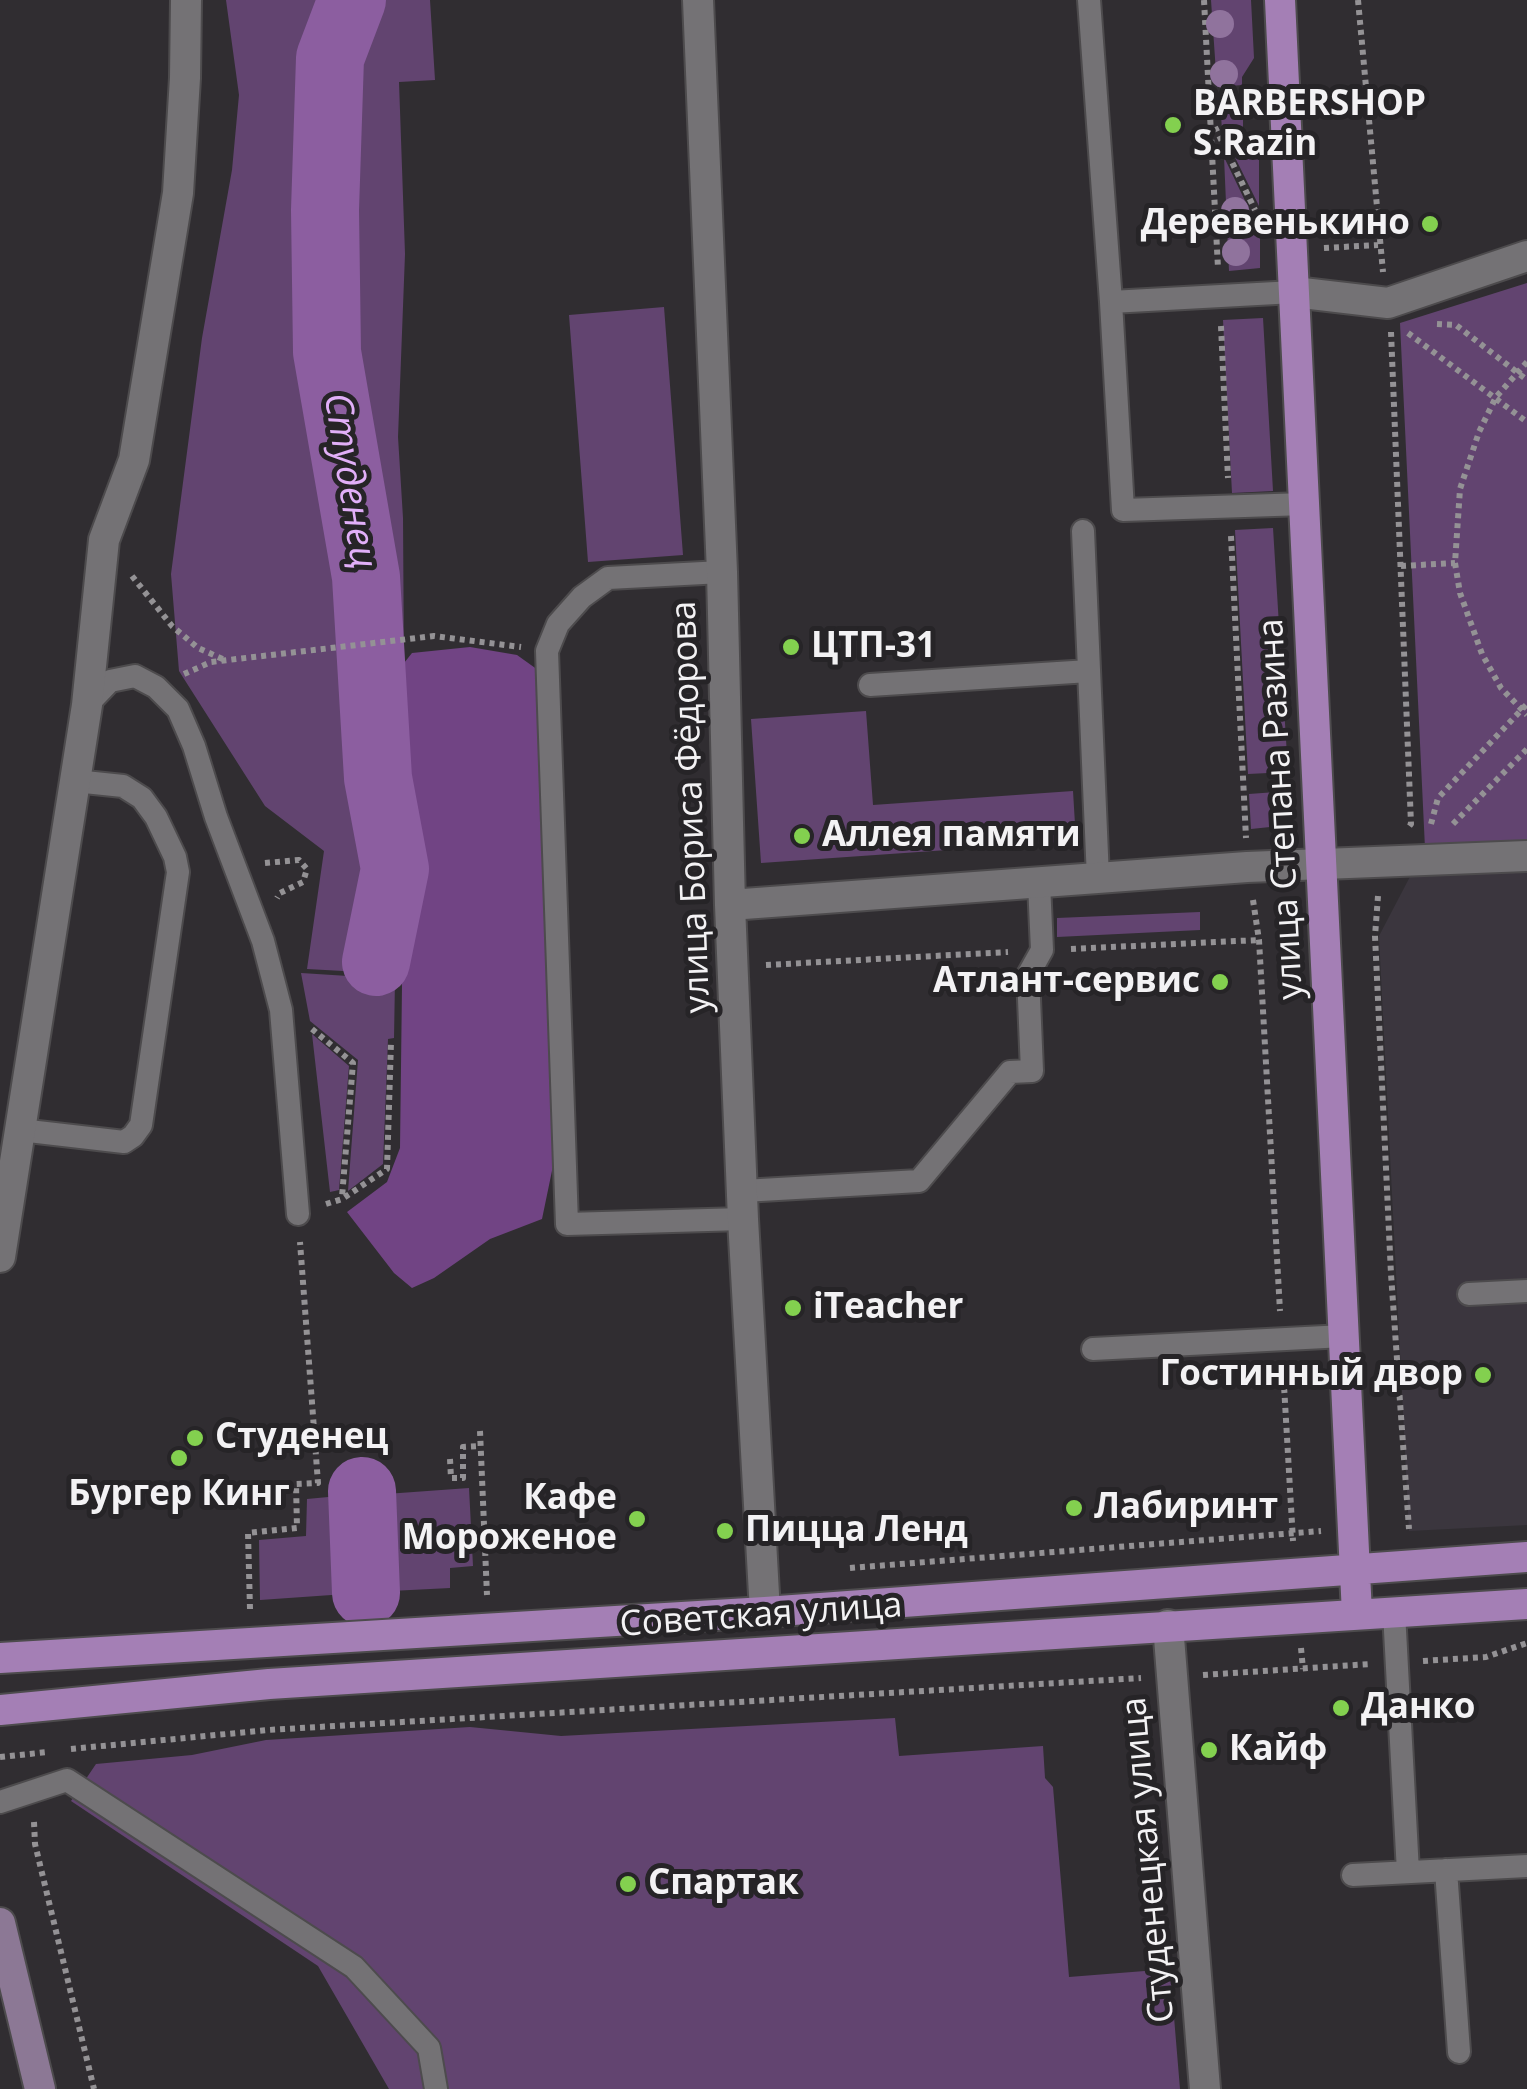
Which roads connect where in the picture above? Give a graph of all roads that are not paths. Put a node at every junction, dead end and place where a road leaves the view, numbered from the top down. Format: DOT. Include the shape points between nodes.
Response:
graph roads {
  1 [pos="186,0"];
  2 [pos="698,0"];
  3 [pos="1090,0"];
  4 [pos="1280,0"];
  5 [pos="1527,256"];
  6 [pos="1294,292"];
  7 [pos="1111,302"];
  8 [pos="1305,504"];
  9 [pos="1083,531"];
  10 [pos="722,572"];
  11 [pos="1089,671"];
  12 [pos="870,685"];
  13 [pos="88,705"];
  14 [pos="75,781"];
  15 [pos="1527,856"];
  16 [pos="1323,864"];
  17 [pos="1098,878"];
  18 [pos="1039,883"];
  19 [pos="730,905"];
  20 [pos="20,1130"];
  21 [pos="743,1205"];
  22 [pos="298,1214"];
  23 [pos="0,1257"];
  24 [pos="1527,1291"];
  25 [pos="1468,1294"];
  26 [pos="1344,1336"];
  27 [pos="1093,1349"];
  28 [pos="1527,1557"];
  29 [pos="1354,1568"];
  30 [pos="1527,1604"];
  31 [pos="766,1612"];
  32 [pos="1394,1612"];
  33 [pos="1357,1614"];
  34 [pos="1168,1626"];
  35 [pos="0,1658"];
  36 [pos="0,1710"];
  37 [pos="0,1802"];
  38 [pos="1527,1866"];
  39 [pos="1446,1870"];
  40 [pos="1408,1872"];
  41 [pos="1352,1876"];
  42 [pos="0,1924"];
  43 [pos="1458,2052"];
  44 [pos="40,2089"];
  45 [pos="436,2089"];
  46 [pos="1205,2089"];
  1 -- 13 [label="street" via="178,193 134,460 104,540"];
  2 -- 10 [label="street, улица Бориса Фёдорова"];
  3 -- 7 [label="lane"];
  4 -- 6 [label="main road, улица Степана Разина"];
  5 -- 6 [label="street" via="1394,313"];
  6 -- 7 [label="lane"];
  6 -- 8 [label="main road, улица Степана Разина"];
  7 -- 8 [label="lane" via="1122,510"];
  8 -- 16 [label="main road, улица Степана Разина"];
  9 -- 11 [label="lane"];
  10 -- 19 [label="street, улица Бориса Фёдорова"];
  10 -- 21 [label="lane" via="608,578 558,624 547,651 567,1224"];
  11 -- 12 [label="lane"];
  11 -- 17 [label="lane"];
  13 -- 14 [label="street"];
  13 -- 22 [label="lane" via="110,681 135,676 178,709 194,746 281,1010"];
  14 -- 20 [label="street"];
  14 -- 20 [label="lane" via="123,786 142,798 178,872 141,1125 124,1142"];
  15 -- 16 [label="street"];
  16 -- 17 [label="street"];
  16 -- 26 [label="main road, улица Степана Разина"];
  17 -- 18 [label="street"];
  18 -- 19 [label="street"];
  18 -- 21 [label="lane" via="1042,950 1028,975 1032,1071 1010,1072 918,1181"];
  19 -- 21 [label="street, улица Бориса Фёдорова"];
  20 -- 23 [label="street"];
  21 -- 31 [label="street, улица Бориса Фёдорова"];
  24 -- 25 [label="lane"];
  26 -- 27 [label="lane"];
  26 -- 29 [label="main road, улица Степана Разина"];
  28 -- 29 [label="main road, Советская улица"];
  29 -- 31 [label="main road, Советская улица"];
  29 -- 33 [label="main road, улица Степана Разина"];
  30 -- 32 [label="main road, Советская улица"];
  31 -- 35 [label="main road, Советская улица"];
  32 -- 33 [label="main road, Советская улица"];
  32 -- 40 [label="lane"];
  33 -- 34 [label="main road, Советская улица"];
  34 -- 36 [label="main road, Советская улица" via="269,1684"];
  34 -- 46 [label="street, Студенецкая улица"];
  37 -- 45 [label="lane" via="67,1780 354,1968 429,2048"];
  38 -- 39 [label="lane"];
  39 -- 40 [label="lane"];
  39 -- 43 [label="lane"];
  40 -- 41 [label="lane"];
  42 -- 44 [label="main road"];
}
